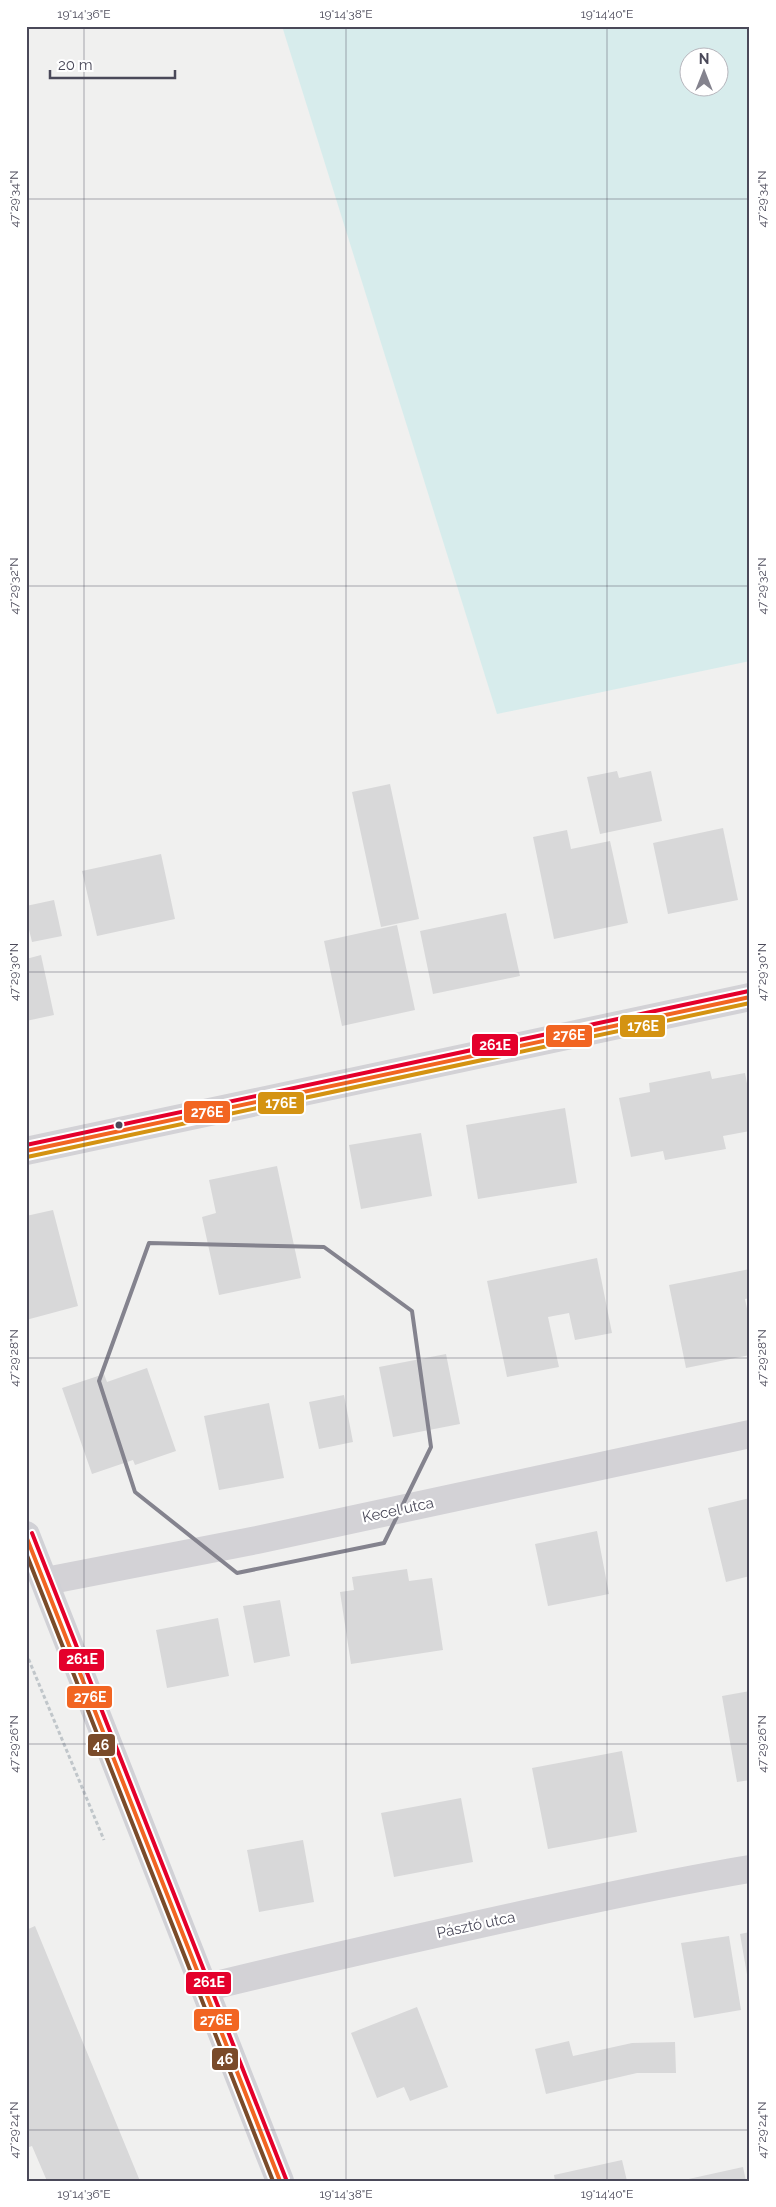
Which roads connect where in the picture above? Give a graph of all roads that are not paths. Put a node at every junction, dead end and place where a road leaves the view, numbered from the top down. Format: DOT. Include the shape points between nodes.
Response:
graph roads {
  1 [pos="750,997"];
  2 [pos="26,1151"];
  3 [pos="750,1434"];
  4 [pos="26,1535"];
  5 [pos="46,1581"];
  6 [pos="750,1869"];
  7 [pos="204,1988"];
  8 [pos="280,2181"];
  1 -- 2 [label="street"];
  3 -- 5 [label="street, Kecel utca" via="266,1538"];
  4 -- 5 [label="main road"];
  5 -- 7 [label="main road"];
  6 -- 7 [label="street, Pásztó utca" via="524,1914"];
  7 -- 8 [label="main road"];
}
